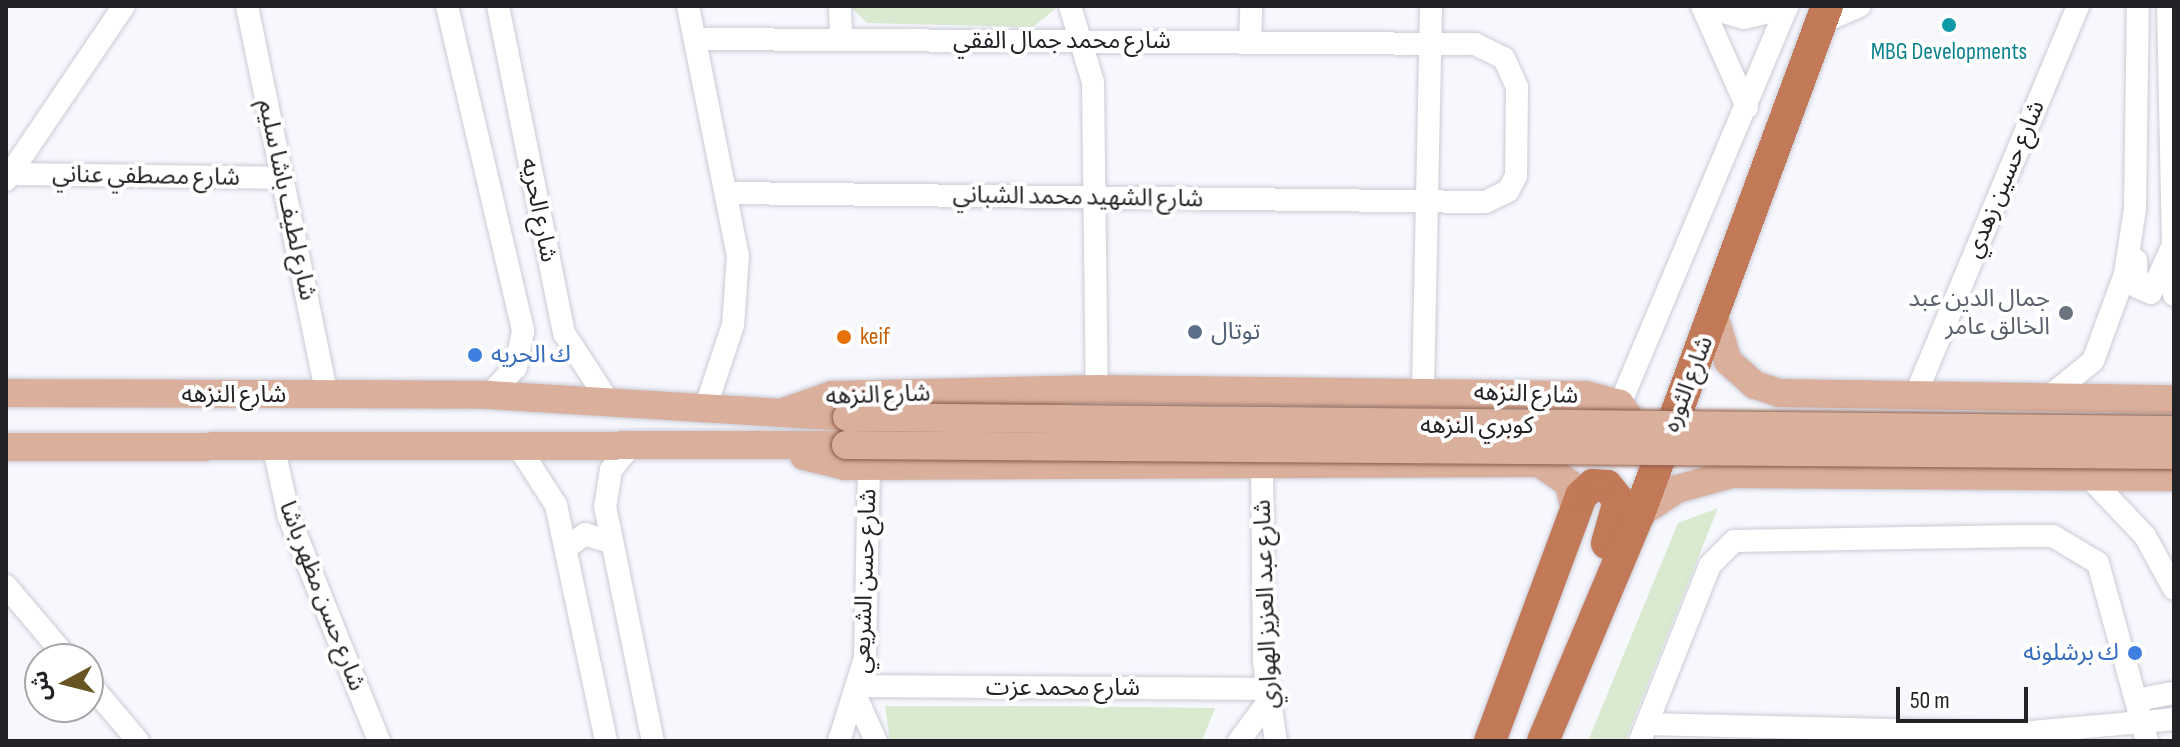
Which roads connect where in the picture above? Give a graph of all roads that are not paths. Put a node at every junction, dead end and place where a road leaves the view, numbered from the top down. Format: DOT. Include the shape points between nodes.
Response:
graph roads {
  1 [pos="124,6"];
  2 [pos="247,6"];
  3 [pos="447,6"];
  4 [pos="498,6"];
  5 [pos="688,6"];
  6 [pos="840,6"];
  7 [pos="1070,6"];
  8 [pos="1251,6"];
  9 [pos="1431,6"];
  10 [pos="1702,6"];
  11 [pos="1860,6"];
  12 [pos="2078,6"];
  13 [pos="2138,6"];
  14 [pos="2168,6"];
  15 [pos="1787,7"];
  16 [pos="1824,14"];
  17 [pos="695,39"];
  18 [pos="841,40"];
  19 [pos="1085,41"];
  20 [pos="1250,43"];
  21 [pos="1430,44"];
  22 [pos="1747,107"];
  23 [pos="8,177"];
  24 [pos="283,178"];
  25 [pos="728,193"];
  26 [pos="1095,197"];
  27 [pos="1427,201"];
  28 [pos="2130,244"];
  29 [pos="2173,245"];
  30 [pos="2174,295"];
  31 [pos="558,304"];
  32 [pos="519,310"];
  33 [pos="1714,315"];
  34 [pos="1097,389"];
  35 [pos="1430,390"];
  36 [pos="6,393"];
  37 [pos="327,395"];
  38 [pos="489,395"];
  39 [pos="1883,395"];
  40 [pos="1915,396"];
  41 [pos="2174,399"];
  42 [pos="2044,400"];
  43 [pos="608,401"];
  44 [pos="1620,404"];
  45 [pos="706,406"];
  46 [pos="781,413"];
  47 [pos="2174,430"];
  48 [pos="786,446"];
  49 [pos="6,447"];
  50 [pos="274,449"];
  51 [pos="520,449"];
  52 [pos="628,449"];
  53 [pos="2174,455"];
  54 [pos="1434,465"];
  55 [pos="869,466"];
  56 [pos="1262,467"];
  57 [pos="1878,476"];
  58 [pos="2089,477"];
  59 [pos="2174,477"];
  60 [pos="1651,480"];
  61 [pos="1575,512"];
  62 [pos="1639,514"];
  63 [pos="613,543"];
  64 [pos="566,548"];
  65 [pos="2169,560"];
  66 [pos="6,586"];
  67 [pos="2174,589"];
  68 [pos="1592,626"];
  69 [pos="54,643"];
  70 [pos="858,693"];
  71 [pos="2174,693"];
  72 [pos="1267,696"];
  73 [pos="2137,700"];
  74 [pos="104,701"];
  75 [pos="2174,719"];
  76 [pos="1644,732"];
  77 [pos="2145,733"];
  78 [pos="1836,735"];
  79 [pos="2019,737"];
  80 [pos="138,741"];
  81 [pos="379,741"];
  82 [pos="606,741"];
  83 [pos="653,741"];
  84 [pos="839,741"];
  85 [pos="876,741"];
  86 [pos="1239,741"];
  87 [pos="1276,741"];
  88 [pos="1490,741"];
  89 [pos="1543,741"];
  1 -- 23 [label="street"];
  2 -- 24 [label="street, شارع لطيف باشا سليم"];
  3 -- 32 [label="street, شارع الحريه"];
  4 -- 31 [label="street, شارع الحريه"];
  5 -- 17 [label="street"];
  6 -- 18 [label="street"];
  7 -- 19 [label="street"];
  8 -- 20 [label="street"];
  9 -- 21 [label="street"];
  10 -- 15 [label="street" via="1744,18"];
  10 -- 22 [label="street"];
  11 -- 16 [label="street, شارع الثوره"];
  12 -- 40 [label="street, شارع حسين زهدي"];
  13 -- 28 [label="street"];
  14 -- 29 [label="street"];
  15 -- 22 [label="street"];
  16 -- 33 [label="highway, شارع الثوره"];
  17 -- 18 [label="street, شارع محمد جمال الفقي"];
  17 -- 25 [label="street"];
  18 -- 19 [label="street, شارع محمد جمال الفقي"];
  19 -- 20 [label="street, شارع محمد جمال الفقي"];
  19 -- 26 [label="street" via="1093,82"];
  20 -- 21 [label="street, شارع محمد جمال الفقي"];
  21 -- 27 [label="street"];
  21 -- 27 [label="street, شارع الشهيد محمد الشباني" via="1486,46 1511,66 1517,167 1508,191 1493,200"];
  22 -- 44 [label="street"];
  23 -- 24 [label="street, شارع مصطفي عناني"];
  24 -- 37 [label="street, شارع لطيف باشا سليم"];
  25 -- 26 [label="street, شارع الشهيد محمد الشباني"];
  25 -- 45 [label="street" via="738,290"];
  26 -- 27 [label="street, شارع الشهيد محمد الشباني"];
  26 -- 34 [label="street"];
  27 -- 35 [label="street"];
  28 -- 29 [label="street" via="2137,287 2147,294"];
  28 -- 42 [label="street" via="2107,338 2074,380"];
  29 -- 30 [label="street"];
  31 -- 32 [label="street" via="543,320"];
  31 -- 43 [label="street, شارع الحريه" via="573,356"];
  32 -- 38 [label="street, شارع الحريه" via="520,360"];
  33 -- 39 [label="main road" via="1728,361 1755,385 1779,393"];
  33 -- 60 [label="highway, شارع الثوره"];
  34 -- 35 [label="main road, شارع النزهه"];
  34 -- 46 [label="main road, شارع النزهه" via="832,395"];
  35 -- 44 [label="main road, شارع النزهه" via="1586,395"];
  35 -- 54 [label="main road" via="1456,410 1460,429 1454,448"];
  36 -- 37 [label="main road, شارع النزهه"];
  37 -- 38 [label="main road, شارع النزهه"];
  38 -- 43 [label="main road, شارع النزهه"];
  39 -- 40 [label="main road"];
  39 -- 57 [label="main road" via="1869,428"];
  40 -- 42 [label="main road"];
  41 -- 42 [label="main road"];
  43 -- 45 [label="main road, شارع النزهه"];
  44 -- 60 [label="main road" via="1644,435"];
  45 -- 46 [label="main road, شارع النزهه"];
  46 -- 47 [label="main road, كوبري النزهه, bridge" via="1033,423"];
  48 -- 52 [label="main road"];
  48 -- 53 [label="main road, كوبري النزهه, bridge"];
  48 -- 55 [label="main road" via="824,463"];
  49 -- 50 [label="main road"];
  50 -- 51 [label="main road"];
  50 -- 81 [label="street, شارع حسن مظهر باشا" via="289,517"];
  51 -- 52 [label="main road"];
  51 -- 64 [label="street" via="549,487"];
  52 -- 63 [label="street" via="605,488"];
  54 -- 56 [label="main road"];
  54 -- 61 [label="main road" via="1546,465 1569,483"];
  55 -- 56 [label="main road"];
  55 -- 70 [label="street, شارع حسن الشريعي"];
  56 -- 72 [label="street, شارع عبد العزيز الهواري"];
  57 -- 58 [label="main road"];
  57 -- 62 [label="main road" via="1721,476 1677,489"];
  58 -- 59 [label="main road"];
  58 -- 65 [label="street"];
  60 -- 62 [label="highway, شارع الثوره"];
  61 -- 68 [label="highway" via="1593,485 1618,496 1589,592"];
  61 -- 88 [label="highway"];
  62 -- 68 [label="highway, شارع الثوره"];
  63 -- 64 [label="street" via="585,534"];
  63 -- 83 [label="street"];
  64 -- 82 [label="street"];
  65 -- 67 [label="street"];
  66 -- 69 [label="street"];
  68 -- 89 [label="highway, شارع الثوره"];
  70 -- 72 [label="street, شارع محمد عزت"];
  70 -- 84 [label="street, شارع حسن الشريعي"];
  70 -- 85 [label="street"];
  71 -- 73 [label="street"];
  72 -- 86 [label="street"];
  72 -- 87 [label="street, شارع عبد العزيز الهواري"];
  73 -- 76 [label="street" via="2107,584 2080,546 2053,536 1759,537 1734,541 1716,555"];
  73 -- 77 [label="street"];
  74 -- 80 [label="street"];
  75 -- 77 [label="street"];
  76 -- 78 [label="street"];
  77 -- 79 [label="street"];
  78 -- 79 [label="street"];
}
